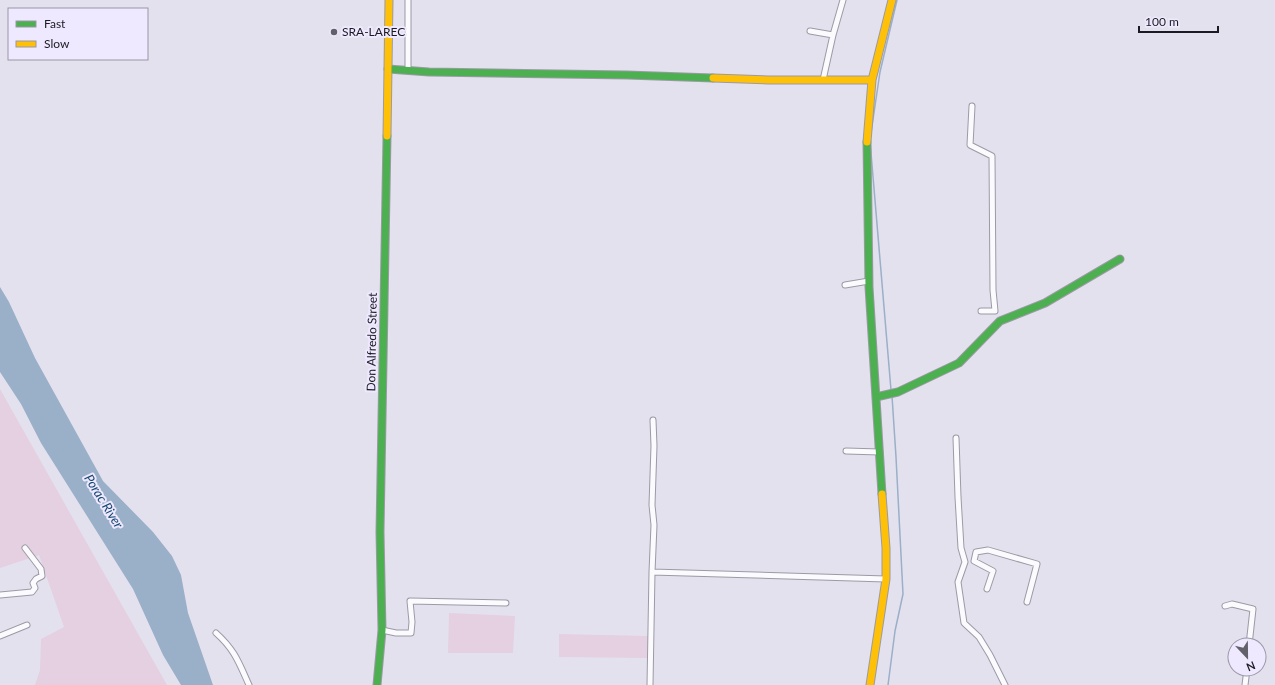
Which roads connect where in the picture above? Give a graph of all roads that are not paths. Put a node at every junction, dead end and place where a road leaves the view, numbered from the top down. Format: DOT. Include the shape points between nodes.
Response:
graph roads {
  1 [pos="389,0"];
  2 [pos="408,0"];
  3 [pos="843,0"];
  4 [pos="892,0"];
  5 [pos="810,31"];
  6 [pos="833,35"];
  7 [pos="388,69"];
  8 [pos="408,71"];
  9 [pos="824,80"];
  10 [pos="872,80"];
  11 [pos="972,106"];
  12 [pos="1120,259"];
  13 [pos="870,281"];
  14 [pos="845,285"];
  15 [pos="981,311"];
  16 [pos="878,396"];
  17 [pos="653,420"];
  18 [pos="956,438"];
  19 [pos="846,451"];
  20 [pos="880,452"];
  21 [pos="25,548"];
  22 [pos="652,572"];
  23 [pos="886,579"];
  24 [pos="987,589"];
  25 [pos="0,595"];
  26 [pos="1027,602"];
  27 [pos="506,603"];
  28 [pos="1225,606"];
  29 [pos="27,625"];
  30 [pos="382,630"];
  31 [pos="216,634"];
  32 [pos="0,636"];
  33 [pos="1250,637"];
  34 [pos="249,685"];
  35 [pos="377,685"];
  36 [pos="650,685"];
  37 [pos="870,685"];
  38 [pos="1005,685"];
  1 -- 7 [label="street, Don Alfredo Street"];
  2 -- 8 [label="street"];
  3 -- 6 [label="street"];
  4 -- 10 [label="street"];
  5 -- 6 [label="street"];
  6 -- 9 [label="street"];
  7 -- 8 [label="street"];
  7 -- 30 [label="street, Don Alfredo Street" via="380,532"];
  8 -- 9 [label="street"];
  9 -- 10 [label="street"];
  10 -- 13 [label="street" via="866,151"];
  11 -- 15 [label="street" via="970,145 992,156 992,290 995,311"];
  12 -- 16 [label="street" via="1045,303 1000,321 960,363 898,392"];
  13 -- 14 [label="street"];
  13 -- 16 [label="street"];
  16 -- 20 [label="street"];
  17 -- 22 [label="street"];
  18 -- 38 [label="street" via="961,548 965,562 958,582 964,623 980,637"];
  19 -- 20 [label="street"];
  20 -- 23 [label="street"];
  21 -- 25 [label="street" via="41,569 42,576 36,579 32,592"];
  22 -- 23 [label="street"];
  22 -- 36 [label="street"];
  23 -- 37 [label="street"];
  24 -- 26 [label="street" via="993,571 974,561 976,552 988,550 1037,564"];
  27 -- 30 [label="street" via="410,601 411,632"];
  28 -- 33 [label="street" via="1232,604 1253,609"];
  29 -- 32 [label="street"];
  30 -- 35 [label="street, Don Alfredo Street"];
  31 -- 34 [label="street" via="228,644 236,656"];
}
